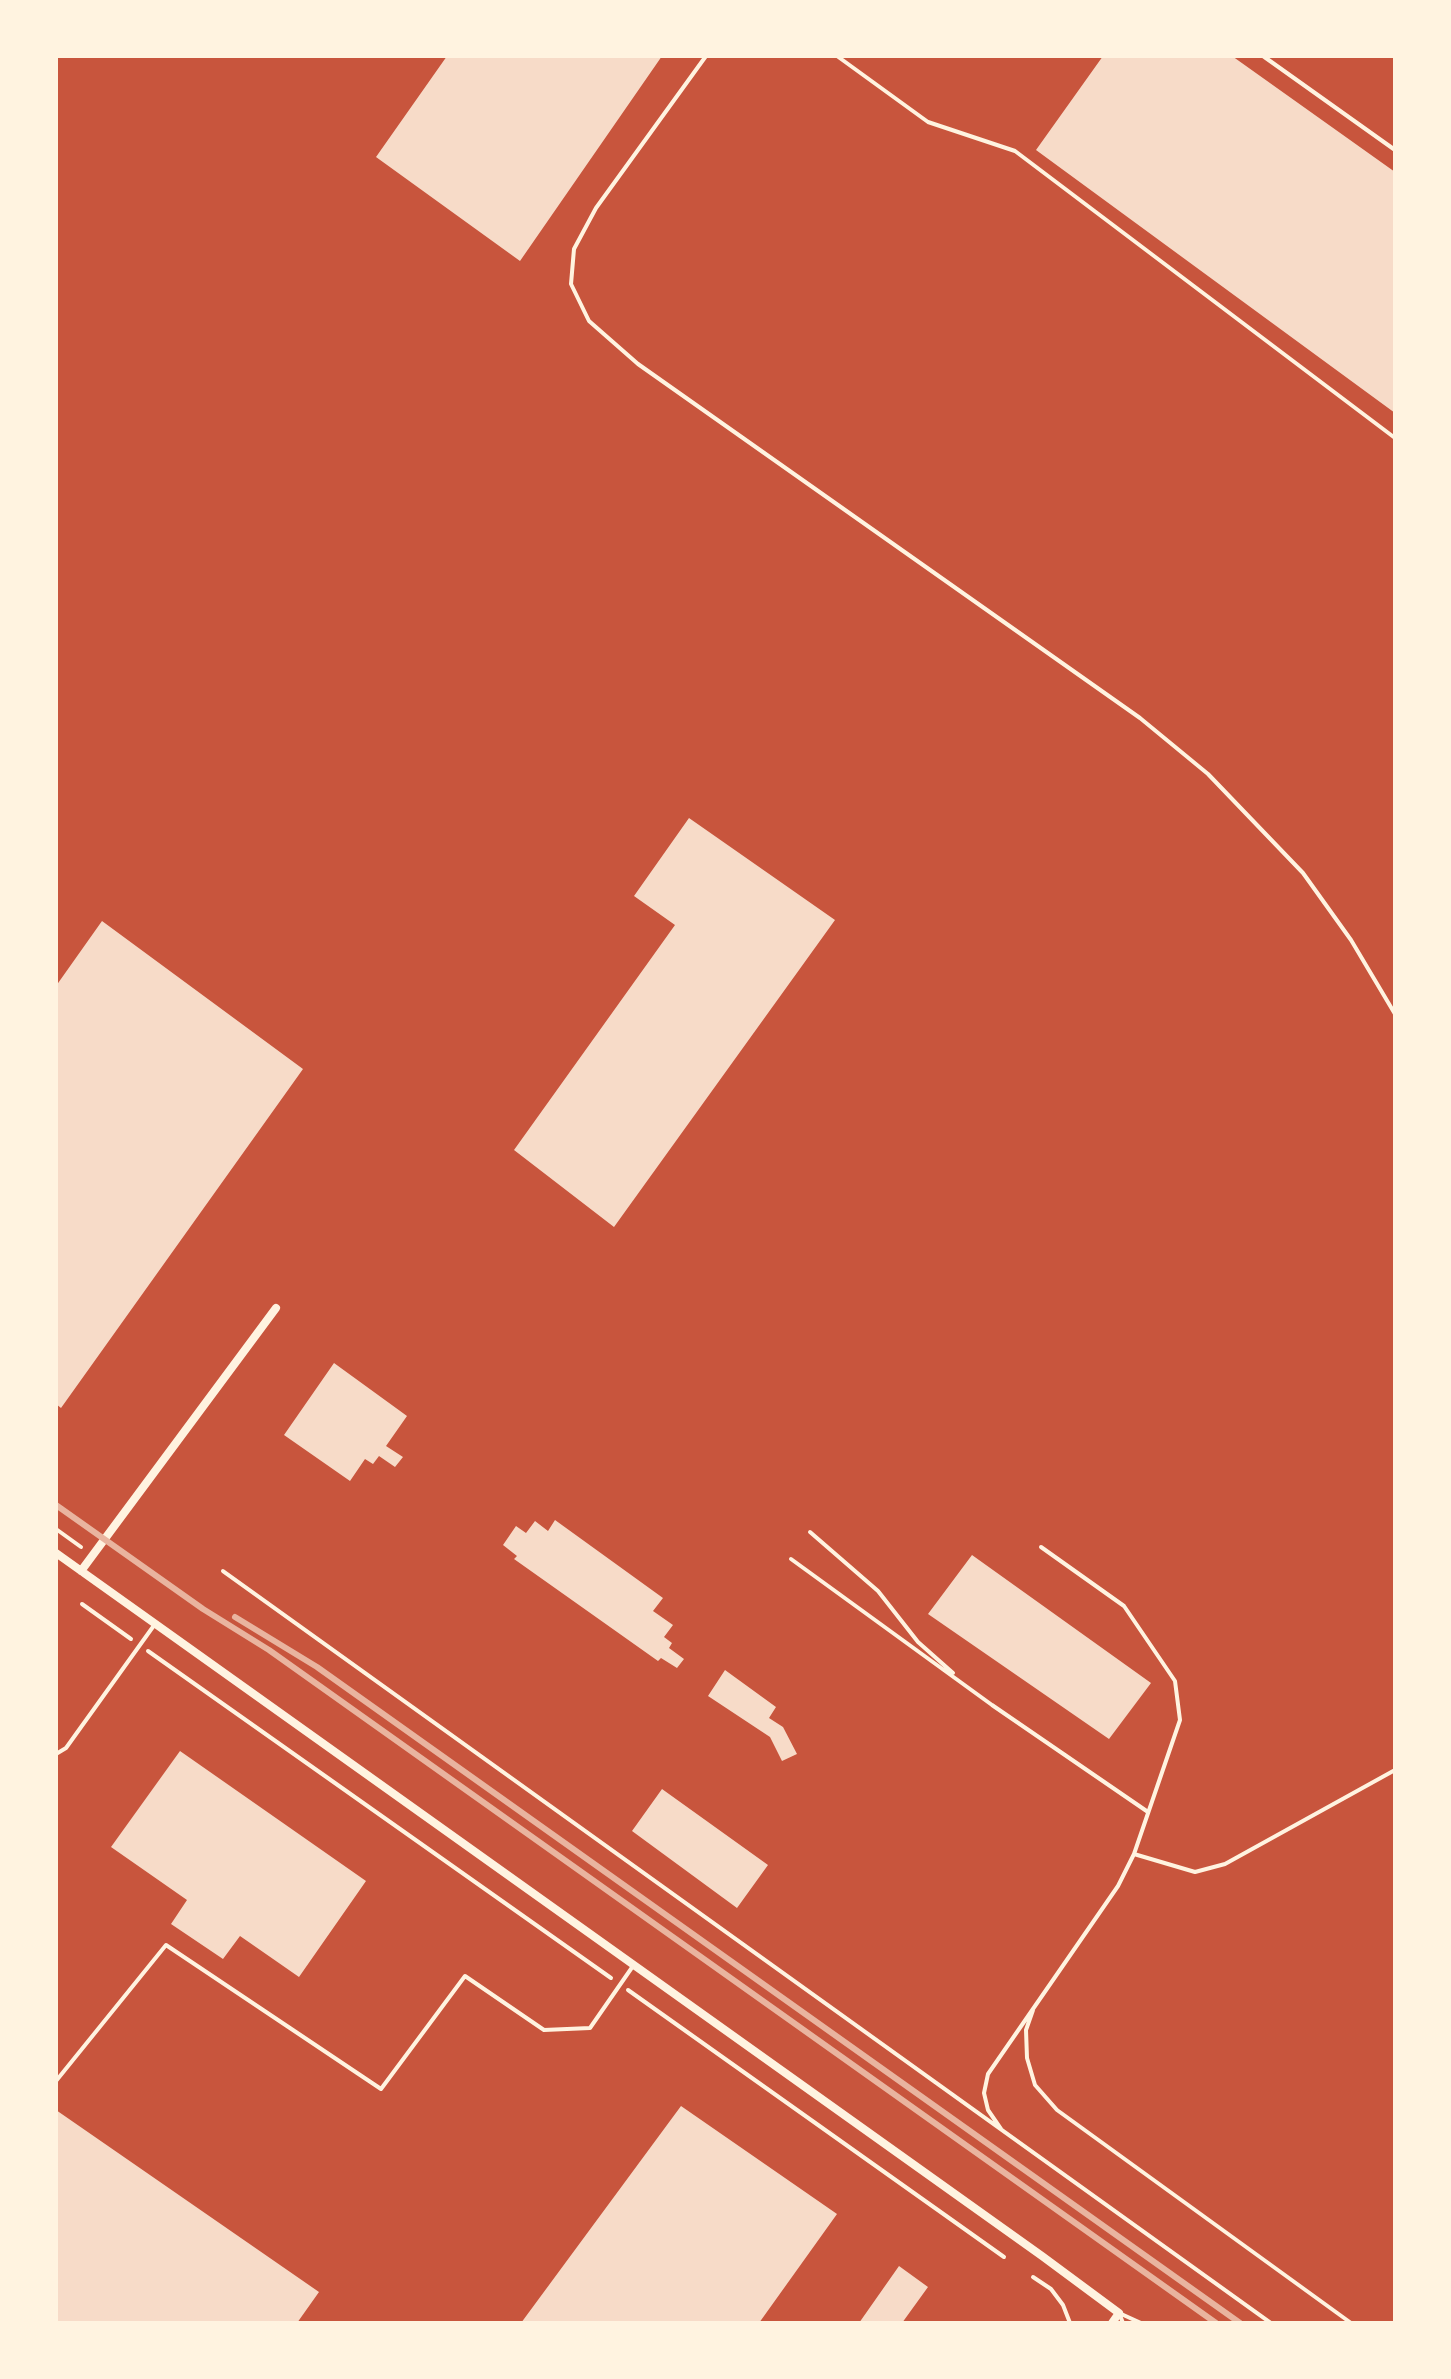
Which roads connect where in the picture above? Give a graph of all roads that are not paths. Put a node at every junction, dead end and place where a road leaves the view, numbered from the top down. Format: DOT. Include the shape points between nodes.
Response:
graph roads {
  1 [pos="706,56"];
  2 [pos="837,56"];
  3 [pos="1263,56"];
  4 [pos="1395,150"];
  5 [pos="1395,438"];
  6 [pos="1395,1014"];
  7 [pos="276,1308"];
  8 [pos="810,1532"];
  9 [pos="1041,1547"];
  10 [pos="56,1553"];
  11 [pos="791,1559"];
  12 [pos="81,1571"];
  13 [pos="223,1571"];
  14 [pos="155,1624"];
  15 [pos="992,1705"];
  16 [pos="56,1754"];
  17 [pos="1395,1770"];
  18 [pos="1148,1812"];
  19 [pos="1134,1854"];
  20 [pos="633,1966"];
  21 [pos="1035,2006"];
  22 [pos="56,2081"];
  23 [pos="1003,2131"];
  24 [pos="1119,2313"];
  25 [pos="1112,2323"];
  26 [pos="1123,2323"];
  27 [pos="1141,2323"];
  28 [pos="1271,2323"];
  29 [pos="1351,2323"];
  1 -- 6 [label="lane" via="596,208 574,249 571,284 589,321 638,364 1140,718 1208,774 1303,873"];
  2 -- 5 [label="lane" via="928,122 1015,151"];
  3 -- 4 [label="lane"];
  7 -- 12 [label="street"];
  8 -- 15 [label="lane" via="878,1591 918,1642"];
  9 -- 18 [label="lane" via="1124,1606 1175,1681 1180,1720"];
  10 -- 12 [label="street"];
  11 -- 15 [label="lane"];
  12 -- 14 [label="street"];
  13 -- 23 [label="lane"];
  14 -- 16 [label="lane" via="66,1748"];
  14 -- 20 [label="street"];
  15 -- 18 [label="lane"];
  17 -- 19 [label="lane" via="1225,1864 1195,1872"];
  18 -- 19 [label="lane"];
  19 -- 21 [label="lane" via="1118,1886"];
  20 -- 22 [label="lane" via="590,2028 544,2030 465,1976 381,2089 166,1945"];
  20 -- 24 [label="street"];
  21 -- 23 [label="lane" via="988,2074 988,2110"];
  21 -- 29 [label="lane" via="1026,2030 1027,2058 1035,2085 1057,2110"];
  23 -- 28 [label="lane"];
  24 -- 25 [label="street"];
  24 -- 26 [label="lane"];
  24 -- 27 [label="lane"];
}
